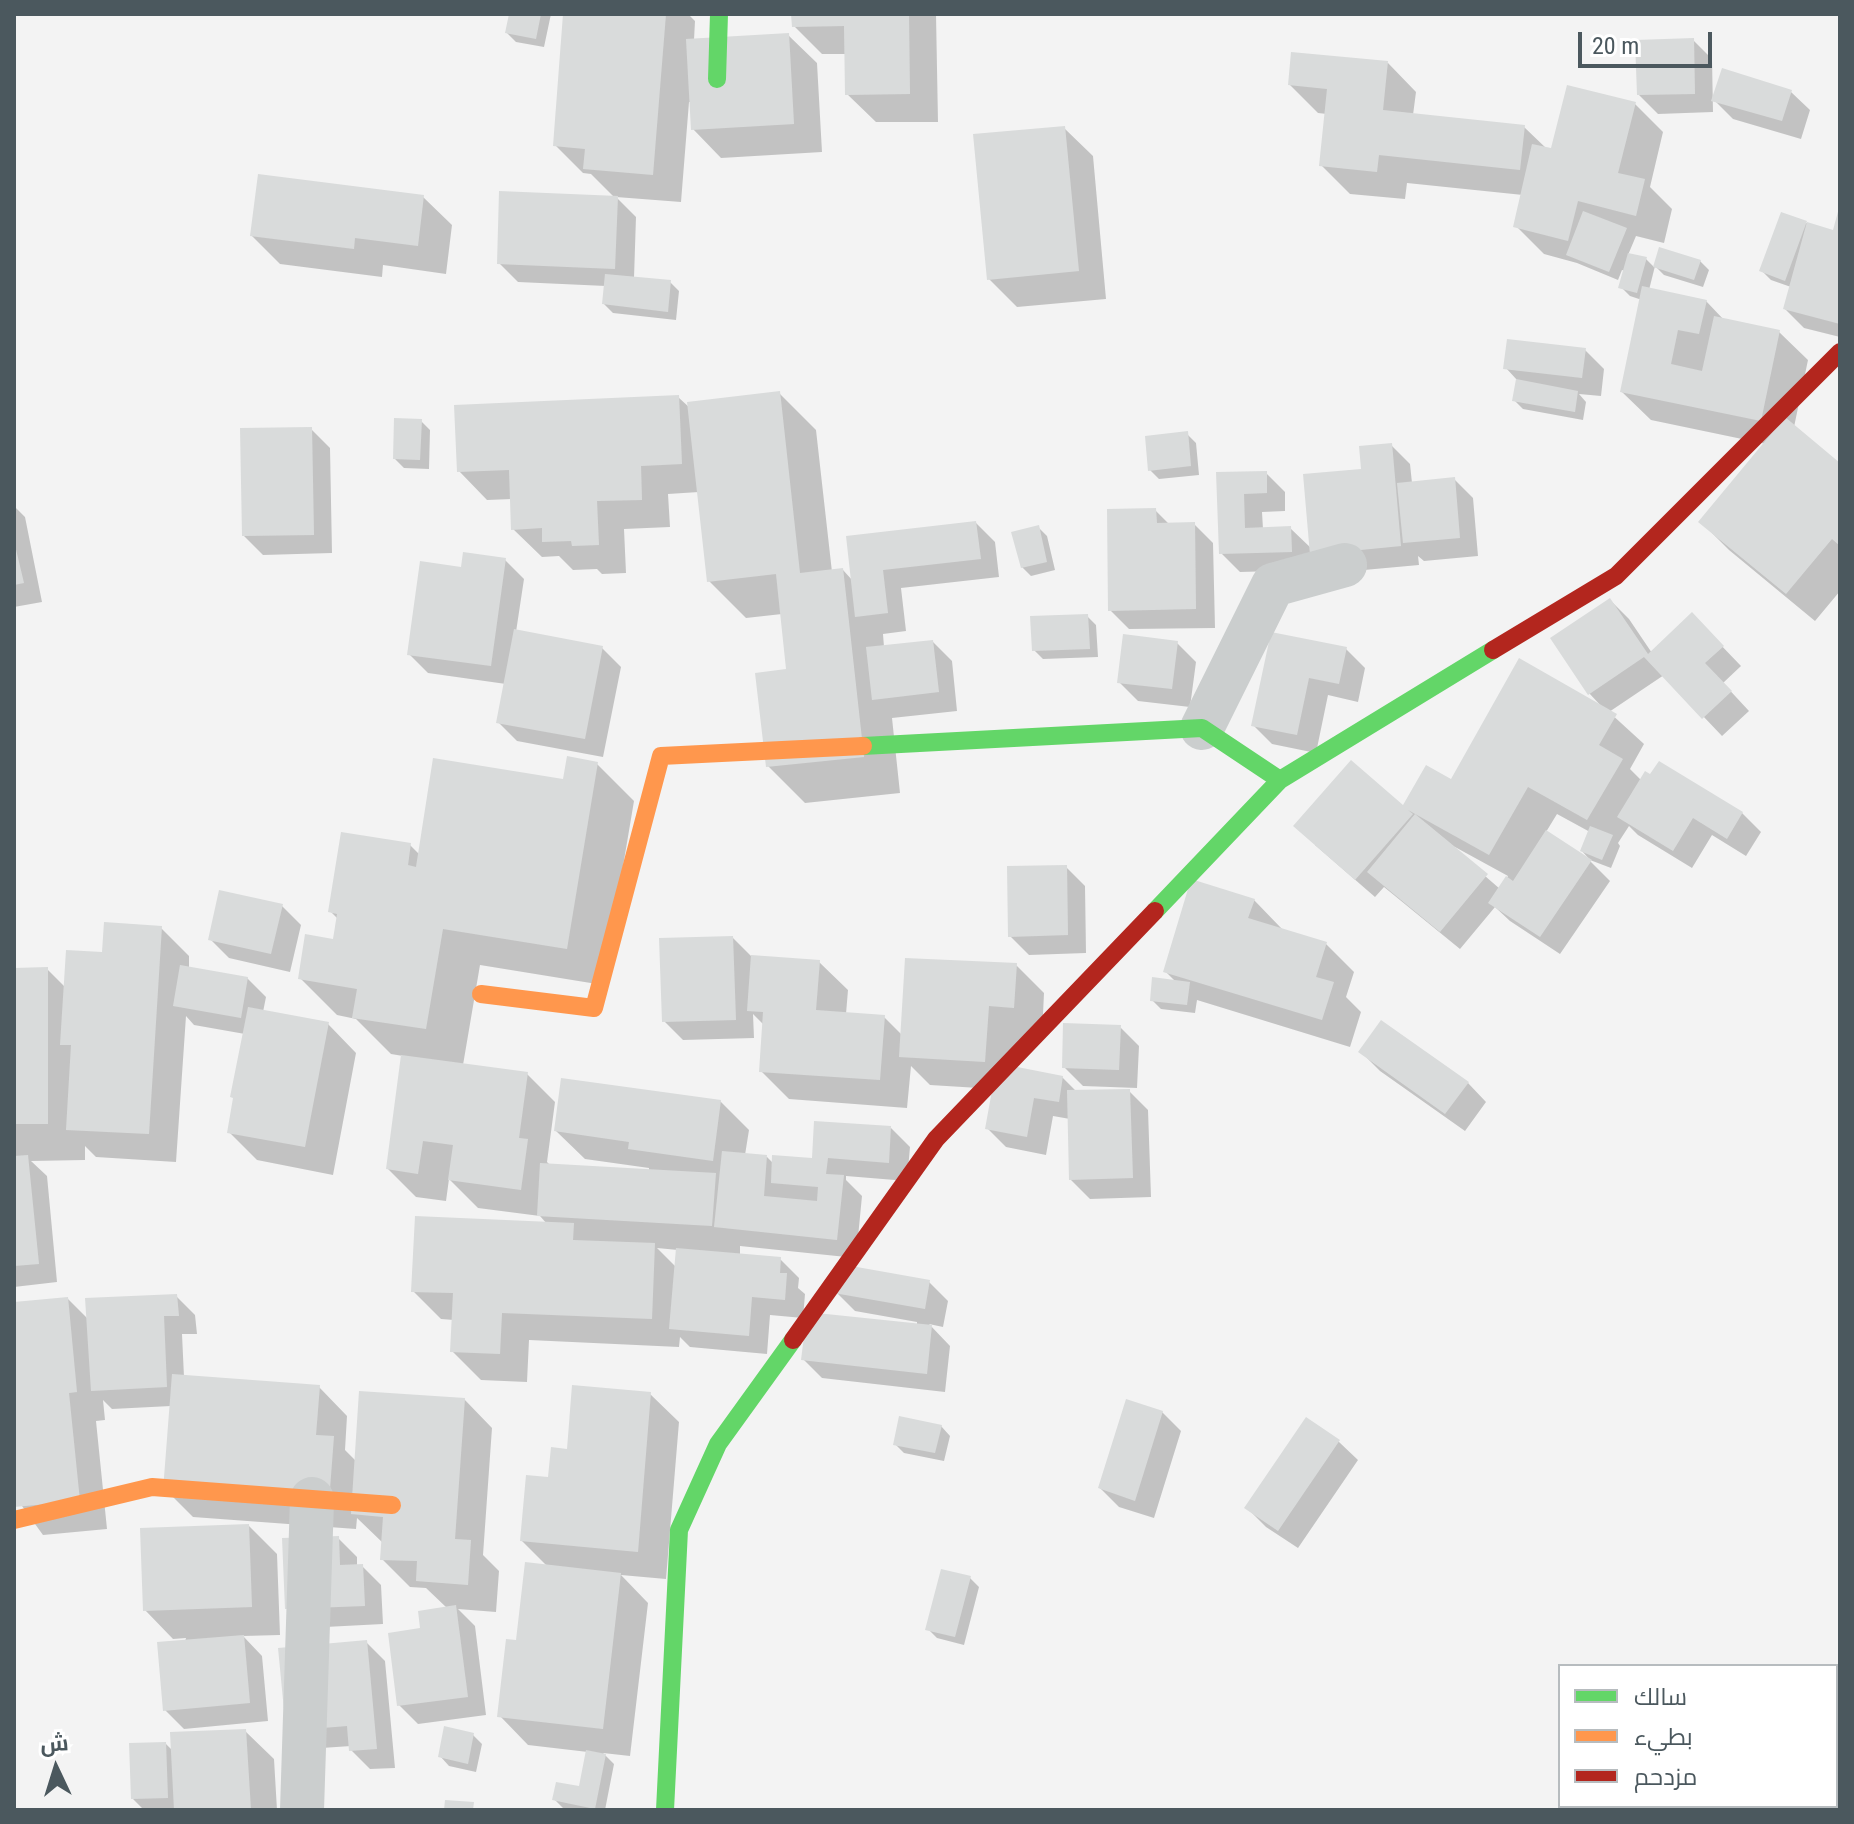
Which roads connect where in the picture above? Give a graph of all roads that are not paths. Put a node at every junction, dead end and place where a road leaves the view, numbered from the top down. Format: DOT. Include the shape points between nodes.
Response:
graph roads {
  1 [pos="719,14"];
  2 [pos="717,79"];
  3 [pos="1840,352"];
  4 [pos="1345,565"];
  5 [pos="1202,728"];
  6 [pos="1280,780"];
  7 [pos="481,994"];
  8 [pos="312,1499"];
  9 [pos="392,1505"];
  10 [pos="14,1520"];
  11 [pos="302,1810"];
  12 [pos="665,1810"];
  1 -- 2 [label="street"];
  3 -- 6 [label="street" via="1616,576"];
  4 -- 5 [label="street" via="1273,585"];
  5 -- 6 [label="street"];
  5 -- 7 [label="street" via="661,756 594,1008"];
  6 -- 12 [label="street" via="936,1139 718,1444 679,1530"];
  8 -- 9 [label="street"];
  8 -- 10 [label="street" via="152,1487"];
  8 -- 11 [label="street"];
}
